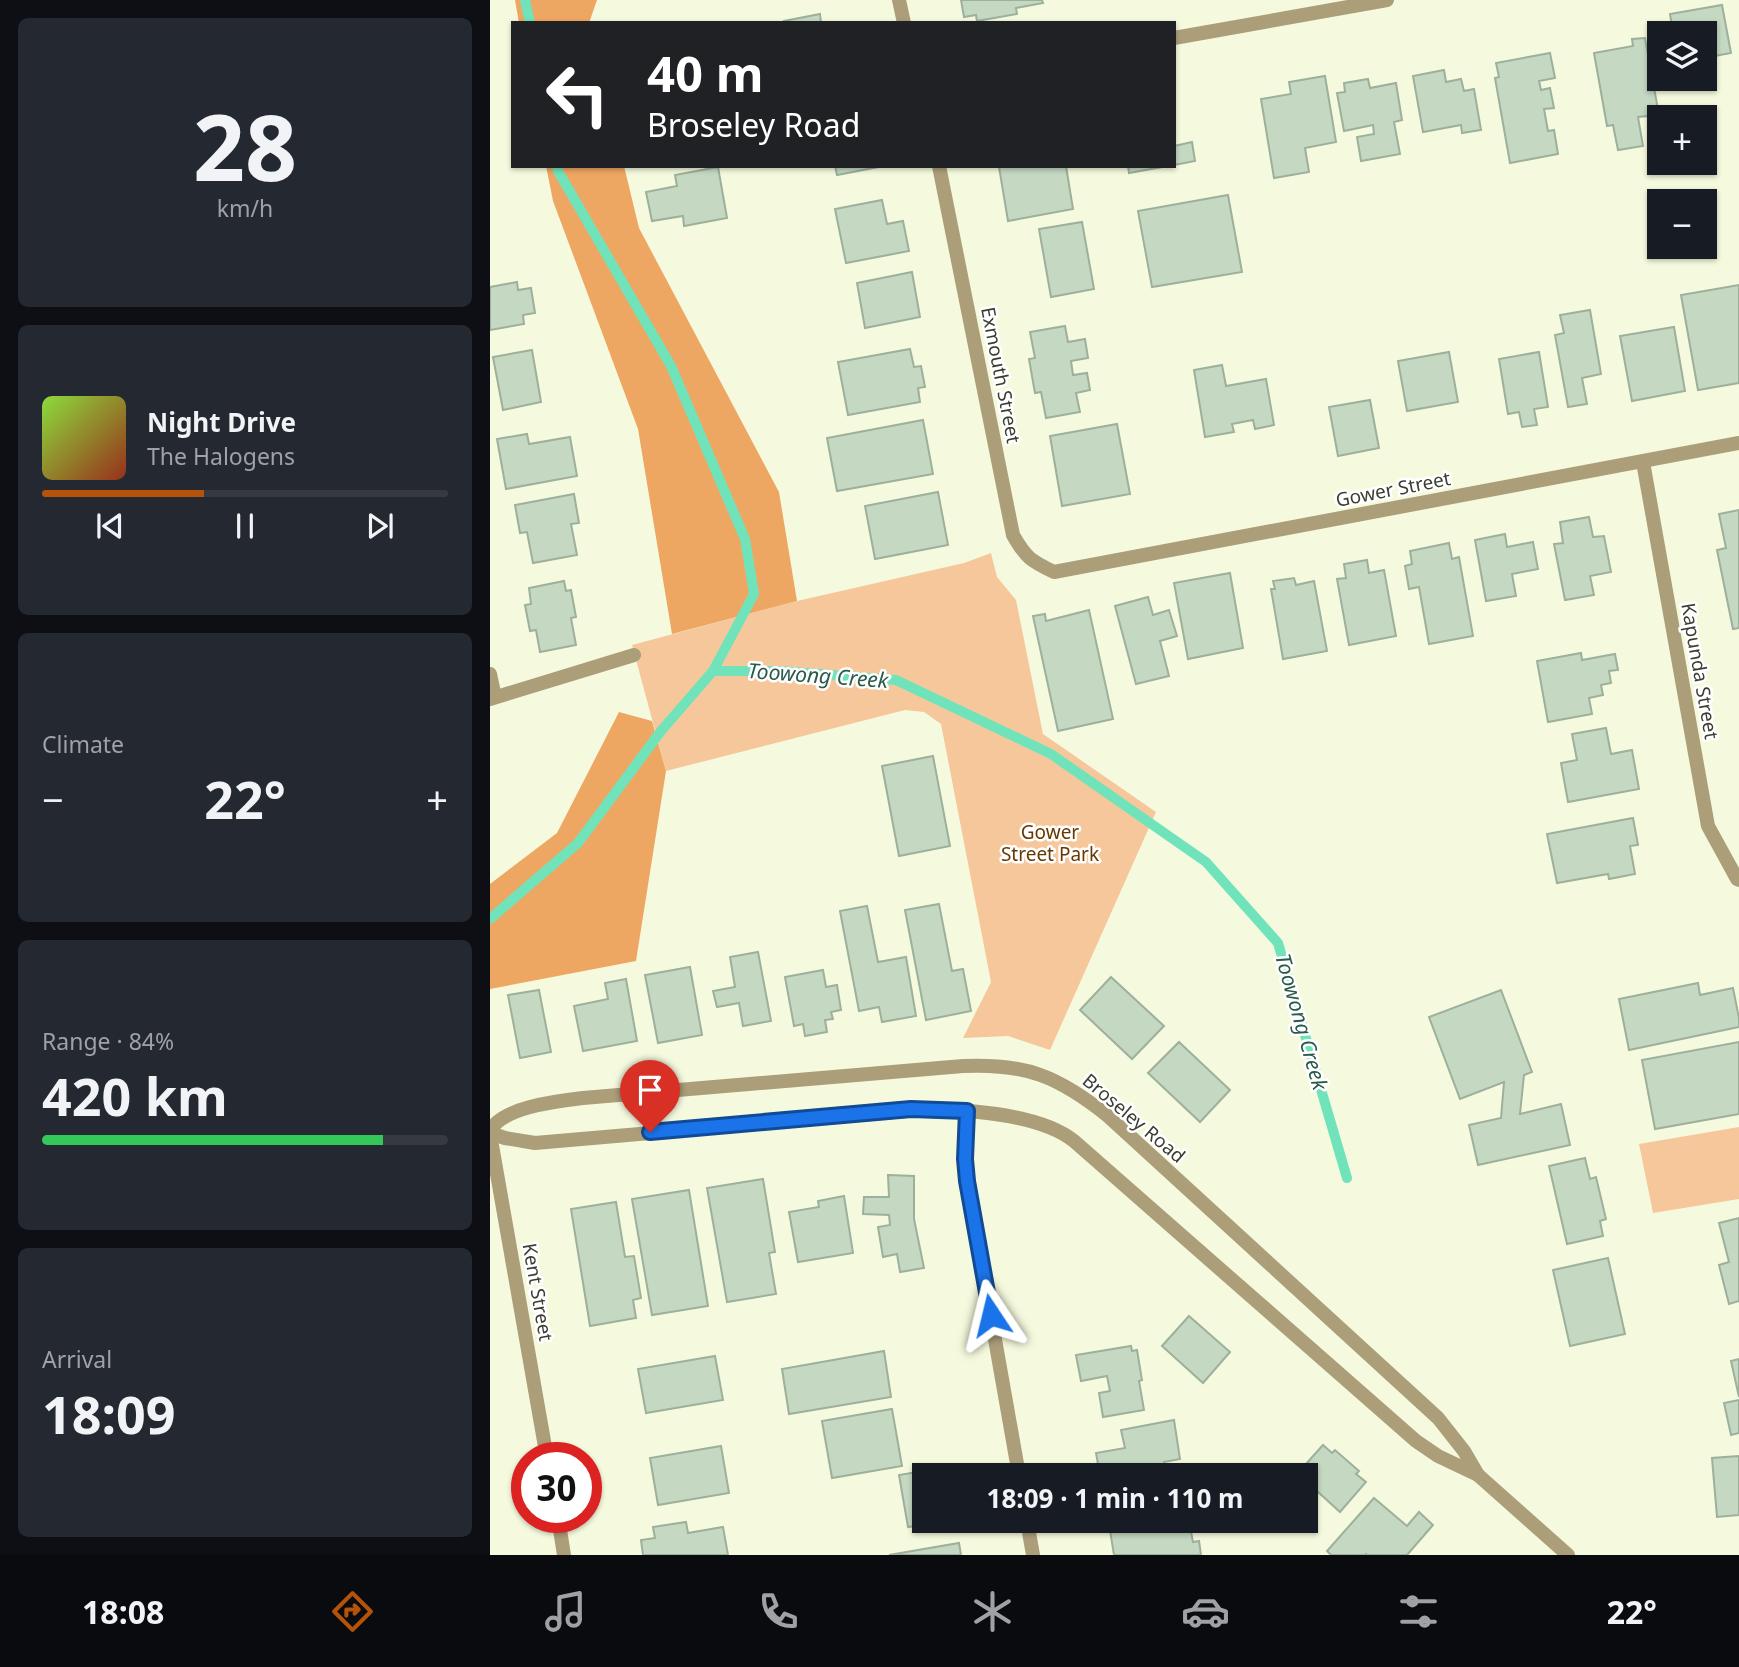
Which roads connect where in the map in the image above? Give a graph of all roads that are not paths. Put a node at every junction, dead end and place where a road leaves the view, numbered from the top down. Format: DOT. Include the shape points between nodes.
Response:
graph roads {
  1 [pos="899,0"];
  2 [pos="1387,0"];
  3 [pos="904,21"];
  4 [pos="1176,38"];
  5 [pos="939,168"];
  6 [pos="1739,443"];
  7 [pos="1643,462"];
  8 [pos="1054,572"];
  9 [pos="634,655"];
  10 [pos="490,674"];
  11 [pos="492,698"];
  12 [pos="1739,880"];
  13 [pos="967,1111"];
  14 [pos="490,1133"];
  15 [pos="544,1442"];
  16 [pos="1017,1463"];
  17 [pos="1478,1475"];
  18 [pos="561,1533"];
  19 [pos="1029,1533"];
  20 [pos="564,1555"];
  21 [pos="1033,1555"];
  22 [pos="1568,1555"];
  1 -- 3 [label="street"];
  2 -- 4 [label="street"];
  5 -- 8 [label="street, Exmouth Street" via="1013,535 1025,555"];
  6 -- 7 [label="street, Gower Street"];
  7 -- 8 [label="street, Gower Street"];
  7 -- 12 [label="street, Kapunda Street" via="1708,826"];
  9 -- 11 [label="street"];
  10 -- 11 [label="street"];
  13 -- 14 [label="street, Broseley Road" via="911,1109 535,1143"];
  13 -- 16 [label="street" via="967,1181"];
  13 -- 17 [label="street, Broseley Road" via="1045,1124 1064,1133 1416,1441"];
  14 -- 15 [label="street, Kent Street"];
  14 -- 17 [label="street, Broseley Road" via="498,1121 519,1111 583,1098 963,1066 1010,1066 1039,1073 1078,1093 1108,1116 1447,1428"];
  17 -- 22 [label="street, Broseley Road"];
  18 -- 20 [label="street"];
  19 -- 21 [label="street"];
}
